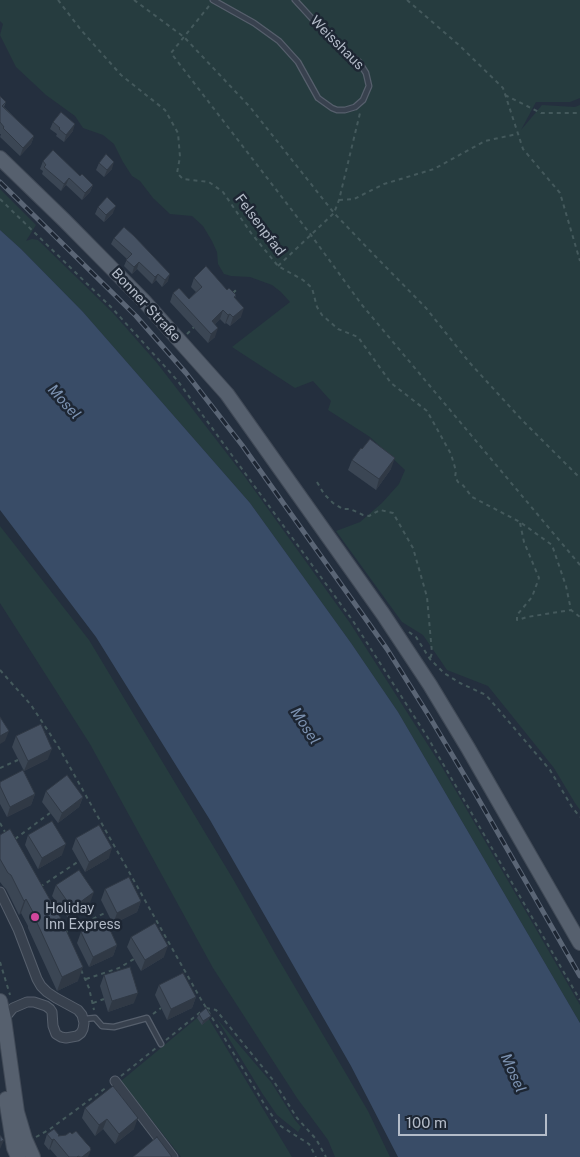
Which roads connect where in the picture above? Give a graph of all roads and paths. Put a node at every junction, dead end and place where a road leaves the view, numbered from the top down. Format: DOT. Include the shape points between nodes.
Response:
graph roads {
  1 [pos="59,0"];
  2 [pos="134,0"];
  3 [pos="213,0"];
  4 [pos="295,0"];
  5 [pos="407,0"];
  6 [pos="184,37"];
  7 [pos="505,95"];
  8 [pos="363,100"];
  9 [pos="580,113"];
  10 [pos="517,134"];
  11 [pos="0,158"];
  12 [pos="0,199"];
  13 [pos="339,200"];
  14 [pos="334,212"];
  15 [pos="311,235"];
  16 [pos="580,261"];
  17 [pos="278,266"];
  18 [pos="237,289"];
  19 [pos="232,293"];
  20 [pos="580,478"];
  21 [pos="317,482"];
  22 [pos="520,522"];
  23 [pos="580,565"];
  24 [pos="571,610"];
  25 [pos="580,617"];
  26 [pos="398,636"];
  27 [pos="430,659"];
  28 [pos="0,670"];
  29 [pos="18,760"];
  30 [pos="0,768"];
  31 [pos="50,813"];
  32 [pos="580,817"];
  33 [pos="0,823"];
  34 [pos="7,836"];
  35 [pos="11,842"];
  36 [pos="79,861"];
  37 [pos="38,889"];
  38 [pos="0,892"];
  39 [pos="60,907"];
  40 [pos="52,912"];
  41 [pos="107,912"];
  42 [pos="64,933"];
  43 [pos="580,943"];
  44 [pos="134,959"];
  45 [pos="79,965"];
  46 [pos="86,979"];
  47 [pos="104,999"];
  48 [pos="580,1000"];
  49 [pos="0,1001"];
  50 [pos="93,1003"];
  51 [pos="161,1008"];
  52 [pos="206,1008"];
  53 [pos="95,1018"];
  54 [pos="147,1018"];
  55 [pos="4,1019"];
  56 [pos="84,1019"];
  57 [pos="161,1044"];
  58 [pos="0,1056"];
  59 [pos="115,1081"];
  60 [pos="15,1154"];
  61 [pos="34,1157"];
  62 [pos="173,1157"];
  63 [pos="316,1157"];
  64 [pos="326,1157"];
  1 -- 17 [label="path, Felsenpfad" via="121,75 165,110 178,133 180,157 177,173 183,179 209,182 223,192"];
  2 -- 6 [label="path"];
  3 -- 6 [label="path"];
  3 -- 8 [label="lane" via="279,41 298,62 318,98 332,108 355,107"];
  4 -- 8 [label="lane, Weisshaus" via="328,36 359,62 369,86"];
  5 -- 7 [label="path" via="466,52 503,88"];
  6 -- 14 [label="path" via="250,107"];
  6 -- 15 [label="path" via="171,53"];
  7 -- 9 [label="path" via="541,113"];
  7 -- 10 [label="path"];
  8 -- 13 [label="path"];
  10 -- 13 [label="path" via="485,142 434,169 384,184 354,199"];
  10 -- 16 [label="path" via="523,149 560,192"];
  11 -- 26 [label="main road, Bonner Straße" via="144,301 228,394"];
  12 -- 48 [label="path" via="112,308 177,380 353,621 428,738"];
  13 -- 14 [label="path"];
  14 -- 15 [label="path"];
  14 -- 20 [label="path" via="426,308 522,420"];
  15 -- 17 [label="path"];
  15 -- 23 [label="path" via="362,305"];
  17 -- 22 [label="path, Felsenpfad" via="312,288 322,315 338,329 358,337 391,383 427,411 451,454 455,477 472,497"];
  18 -- 19 [label="path"];
  21 -- 27 [label="path" via="324,494 343,509 369,516 380,510 393,513 413,548 425,589"];
  22 -- 24 [label="path, Felsenpfad" via="552,545"];
  22 -- 24 [label="path" via="524,542 539,578 532,597 517,614 516,620"];
  24 -- 25 [label="path"];
  26 -- 27 [label="path" via="411,633"];
  26 -- 43 [label="main road, Bonner Straße" via="468,748"];
  27 -- 32 [label="path" via="444,673 486,695 550,770"];
  28 -- 52 [label="path" via="31,705 58,746"];
  29 -- 30 [label="path"];
  31 -- 35 [label="path"];
  33 -- 34 [label="path"];
  36 -- 37 [label="path"];
  38 -- 56 [label="street" via="40,986 78,1010"];
  39 -- 40 [label="path"];
  41 -- 42 [label="path"];
  44 -- 46 [label="path" via="120,968"];
  45 -- 46 [label="path"];
  46 -- 50 [label="path"];
  47 -- 50 [label="path"];
  49 -- 55 [label="main road"];
  50 -- 53 [label="path"];
  51 -- 54 [label="path"];
  52 -- 63 [label="path" via="266,1108 279,1125 309,1144"];
  52 -- 64 [label="path" via="216,1010 273,1080"];
  53 -- 54 [label="lane" via="102,1026 114,1027"];
  53 -- 56 [label="lane"];
  54 -- 57 [label="lane"];
  55 -- 56 [label="street" via="20,1004 40,1004 52,1012 52,1026 56,1034 66,1038 81,1033"];
  55 -- 61 [label="main road" via="17,1112"];
  58 -- 60 [label="main road"];
  59 -- 62 [label="street"];
}
